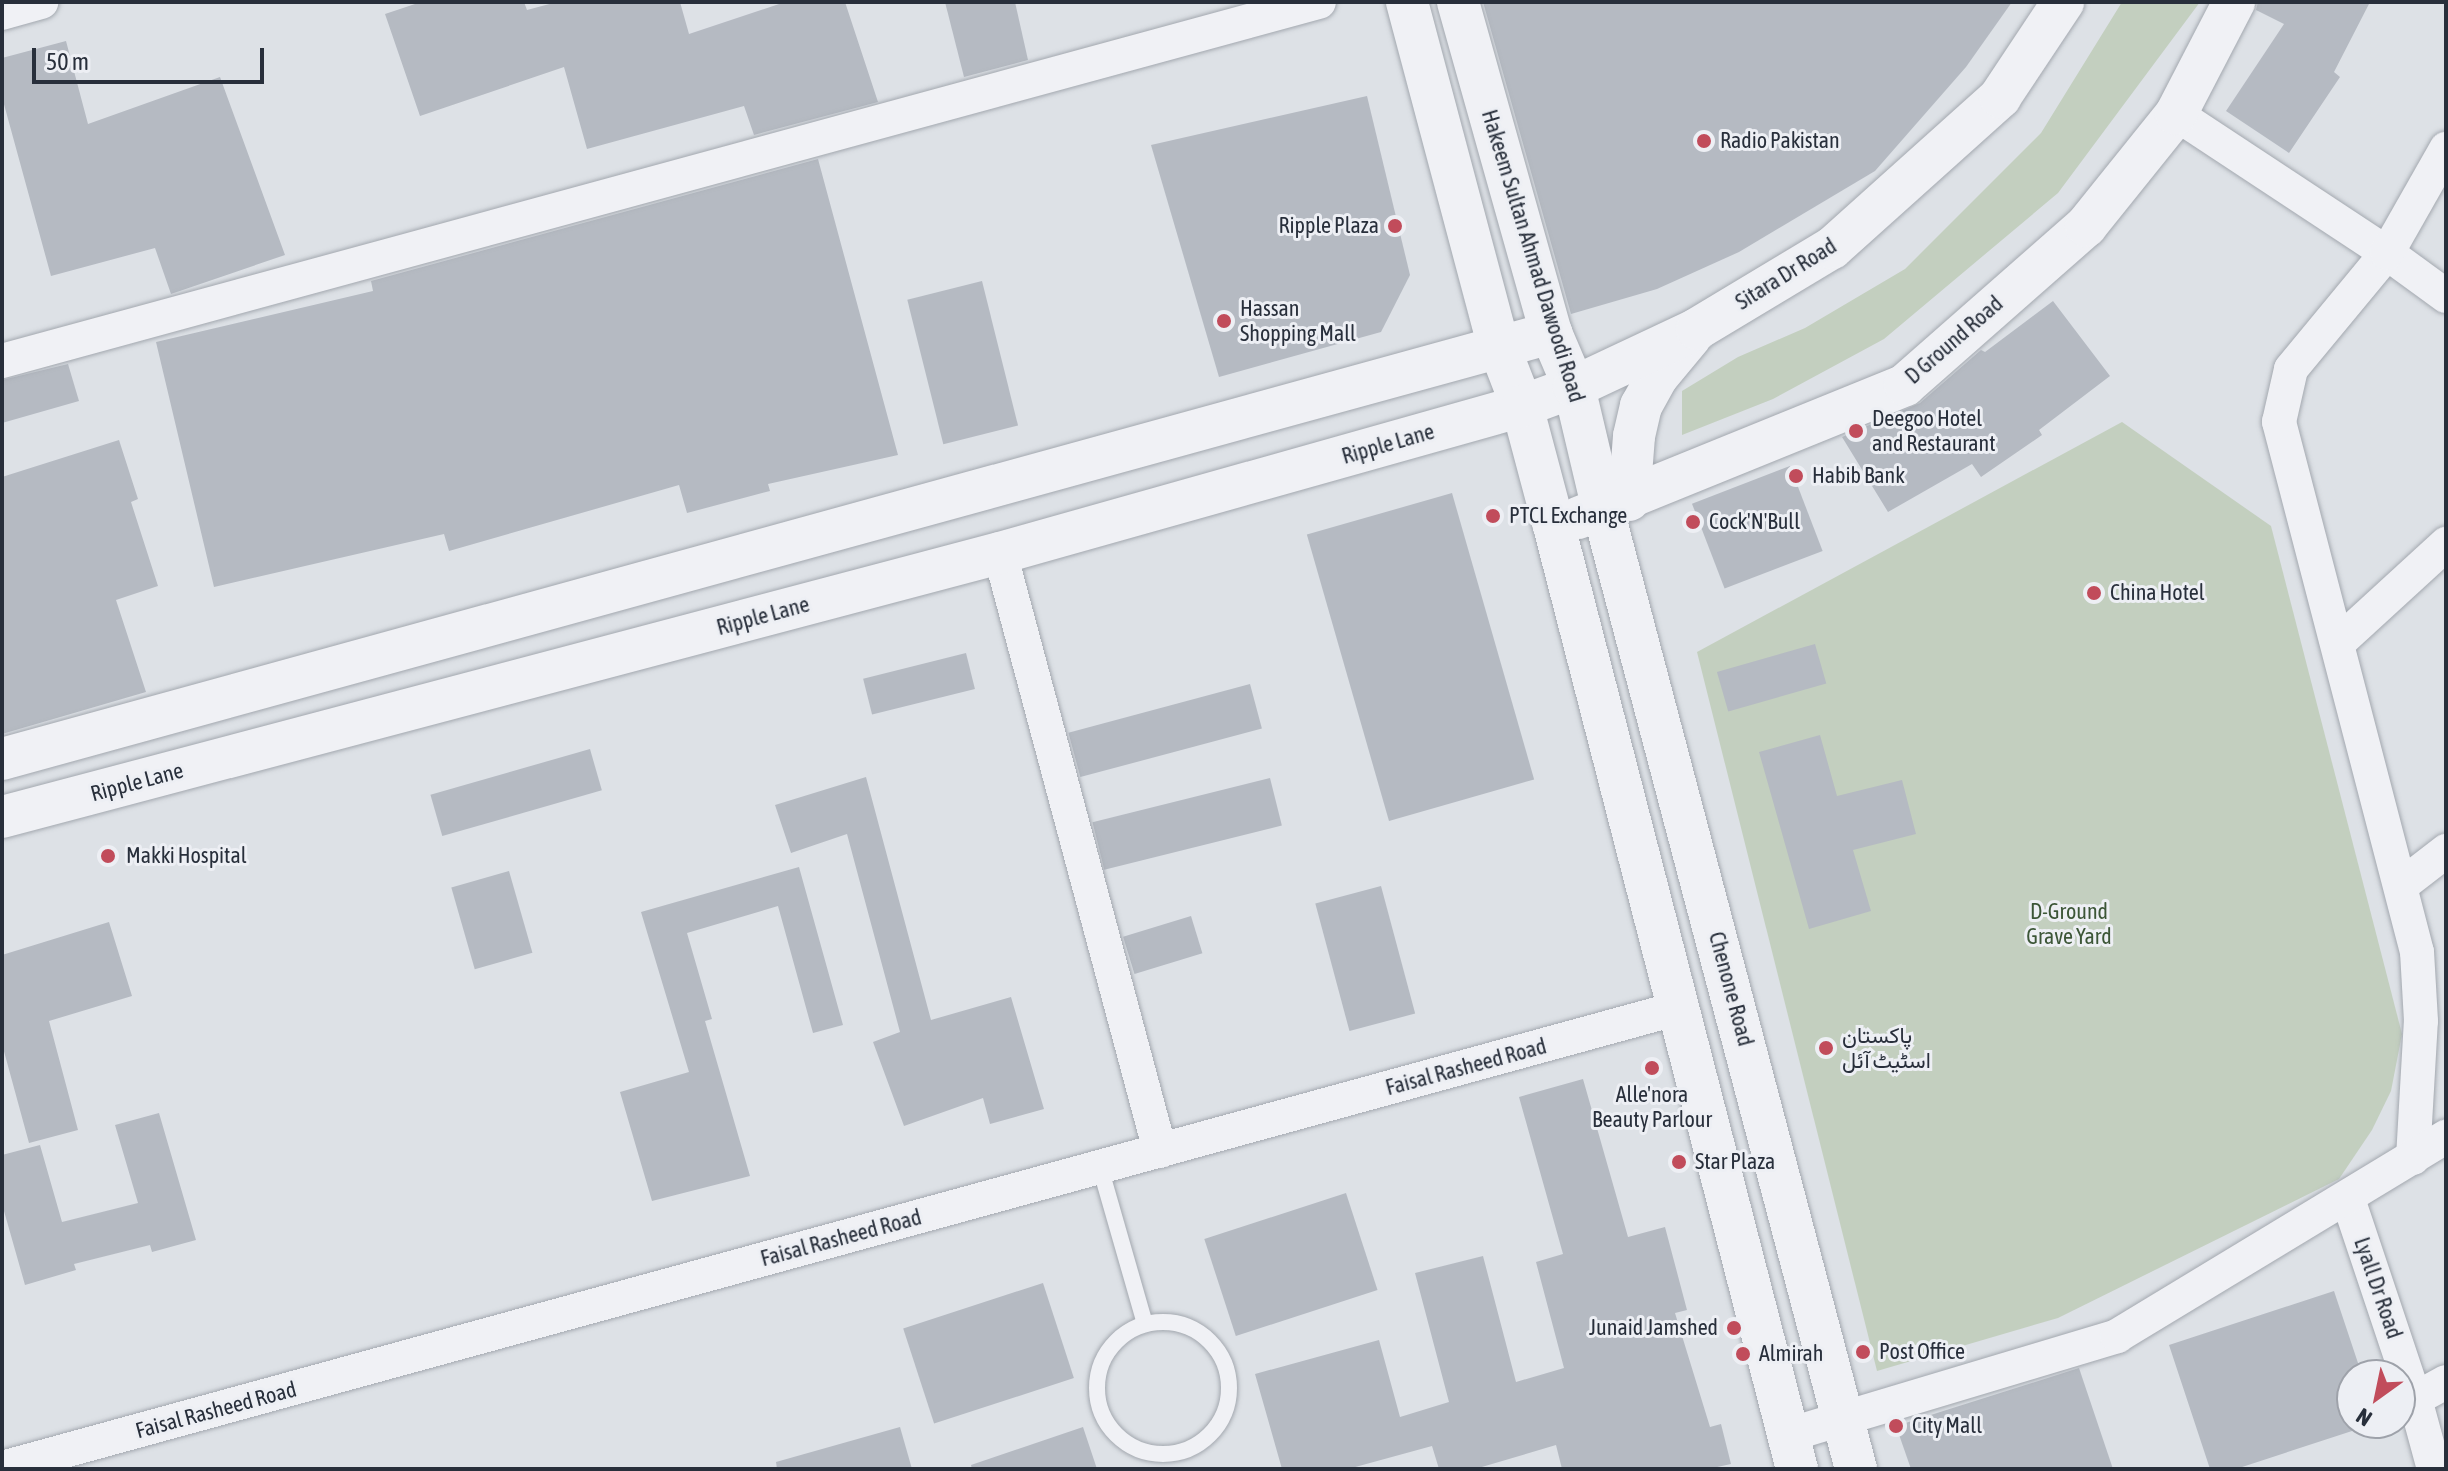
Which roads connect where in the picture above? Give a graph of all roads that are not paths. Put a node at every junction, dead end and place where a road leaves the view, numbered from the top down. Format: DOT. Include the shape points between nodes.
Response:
graph roads {
  1 [pos="41,2"];
  2 [pos="1319,2"];
  3 [pos="1407,2"];
  4 [pos="1458,2"];
  5 [pos="2063,2"];
  6 [pos="2234,2"];
  7 [pos="2,13"];
  8 [pos="2176,114"];
  9 [pos="2446,149"];
  10 [pos="2387,253"];
  11 [pos="2446,296"];
  12 [pos="1697,329"];
  13 [pos="1551,333"];
  14 [pos="1498,344"];
  15 [pos="2,361"];
  16 [pos="1574,387"];
  17 [pos="1522,406"];
  18 [pos="1616,505"];
  19 [pos="1554,526"];
  20 [pos="2446,544"];
  21 [pos="1000,553"];
  22 [pos="2338,643"];
  23 [pos="2,759"];
  24 [pos="2,817"];
  25 [pos="2446,851"];
  26 [pos="2402,885"];
  27 [pos="1679,1008"];
  28 [pos="2446,1137"];
  29 [pos="1160,1151"];
  30 [pos="2413,1158"];
  31 [pos="1100,1167"];
  32 [pos="2348,1199"];
  33 [pos="1145,1324"];
  34 [pos="2402,1359"];
  35 [pos="2446,1382"];
  36 [pos="2416,1398"];
  37 [pos="2416,1403"];
  38 [pos="1842,1419"];
  39 [pos="1793,1452"];
  40 [pos="76,1459"];
  41 [pos="2,1468"];
  42 [pos="1856,1469"];
  43 [pos="2434,1469"];
  1 -- 7 [label="street"];
  2 -- 15 [label="street"];
  3 -- 14 [label="street"];
  4 -- 13 [label="street, Hakeem Sultan Ahmad Dawoodi Road"];
  5 -- 12 [label="street, Sitara Dr Road" via="2000,97 1832,248"];
  6 -- 8 [label="street, D Ground Road"];
  8 -- 10 [label="street"];
  8 -- 18 [label="street, D Ground Road" via="2086,226 1905,385"];
  9 -- 10 [label="street"];
  10 -- 11 [label="street"];
  10 -- 22 [label="street" via="2291,369 2279,422"];
  12 -- 16 [label="street, Sitara Dr Road"];
  12 -- 18 [label="street" via="1657,377 1641,406"];
  13 -- 14 [label="street"];
  13 -- 16 [label="street, Hakeem Sultan Ahmad Dawoodi Road"];
  14 -- 17 [label="street"];
  14 -- 23 [label="street"];
  16 -- 17 [label="street, Sitara Dr Road"];
  16 -- 18 [label="street, Hakeem Sultan Ahmad Dawoodi Road"];
  17 -- 19 [label="street"];
  17 -- 21 [label="street, Ripple Lane"];
  18 -- 19 [label="street, D Ground Road"];
  18 -- 38 [label="street, Chenone Road"];
  19 -- 27 [label="street"];
  20 -- 22 [label="street"];
  21 -- 24 [label="street, Ripple Lane"];
  21 -- 29 [label="street"];
  22 -- 26 [label="street"];
  25 -- 26 [label="street"];
  26 -- 30 [label="street" via="2417,952 2421,1021"];
  27 -- 29 [label="street, Faisal Rasheed Road"];
  27 -- 39 [label="street"];
  28 -- 30 [label="street"];
  29 -- 31 [label="street, Faisal Rasheed Road"];
  30 -- 32 [label="street"];
  31 -- 33 [label="lane"];
  31 -- 40 [label="street, Faisal Rasheed Road"];
  32 -- 34 [label="street, Lyall Dr Road"];
  32 -- 38 [label="street" via="2117,1336"];
  33 -- 33 [label="lane" via="1162,1322 1195,1330 1215,1347 1227,1370 1227,1404 1221,1420 1211,1434 1181,1451 1164,1454 1131,1445 1112,1428 1099,1405 1099,1371 1106,1355 1122,1336"];
  35 -- 36 [label="street"];
  37 -- 43 [label="street, Lyall Dr Road"];
  38 -- 39 [label="street"];
  38 -- 42 [label="street, Chenone Road"];
  40 -- 41 [label="street, Faisal Rasheed Road"];
}
